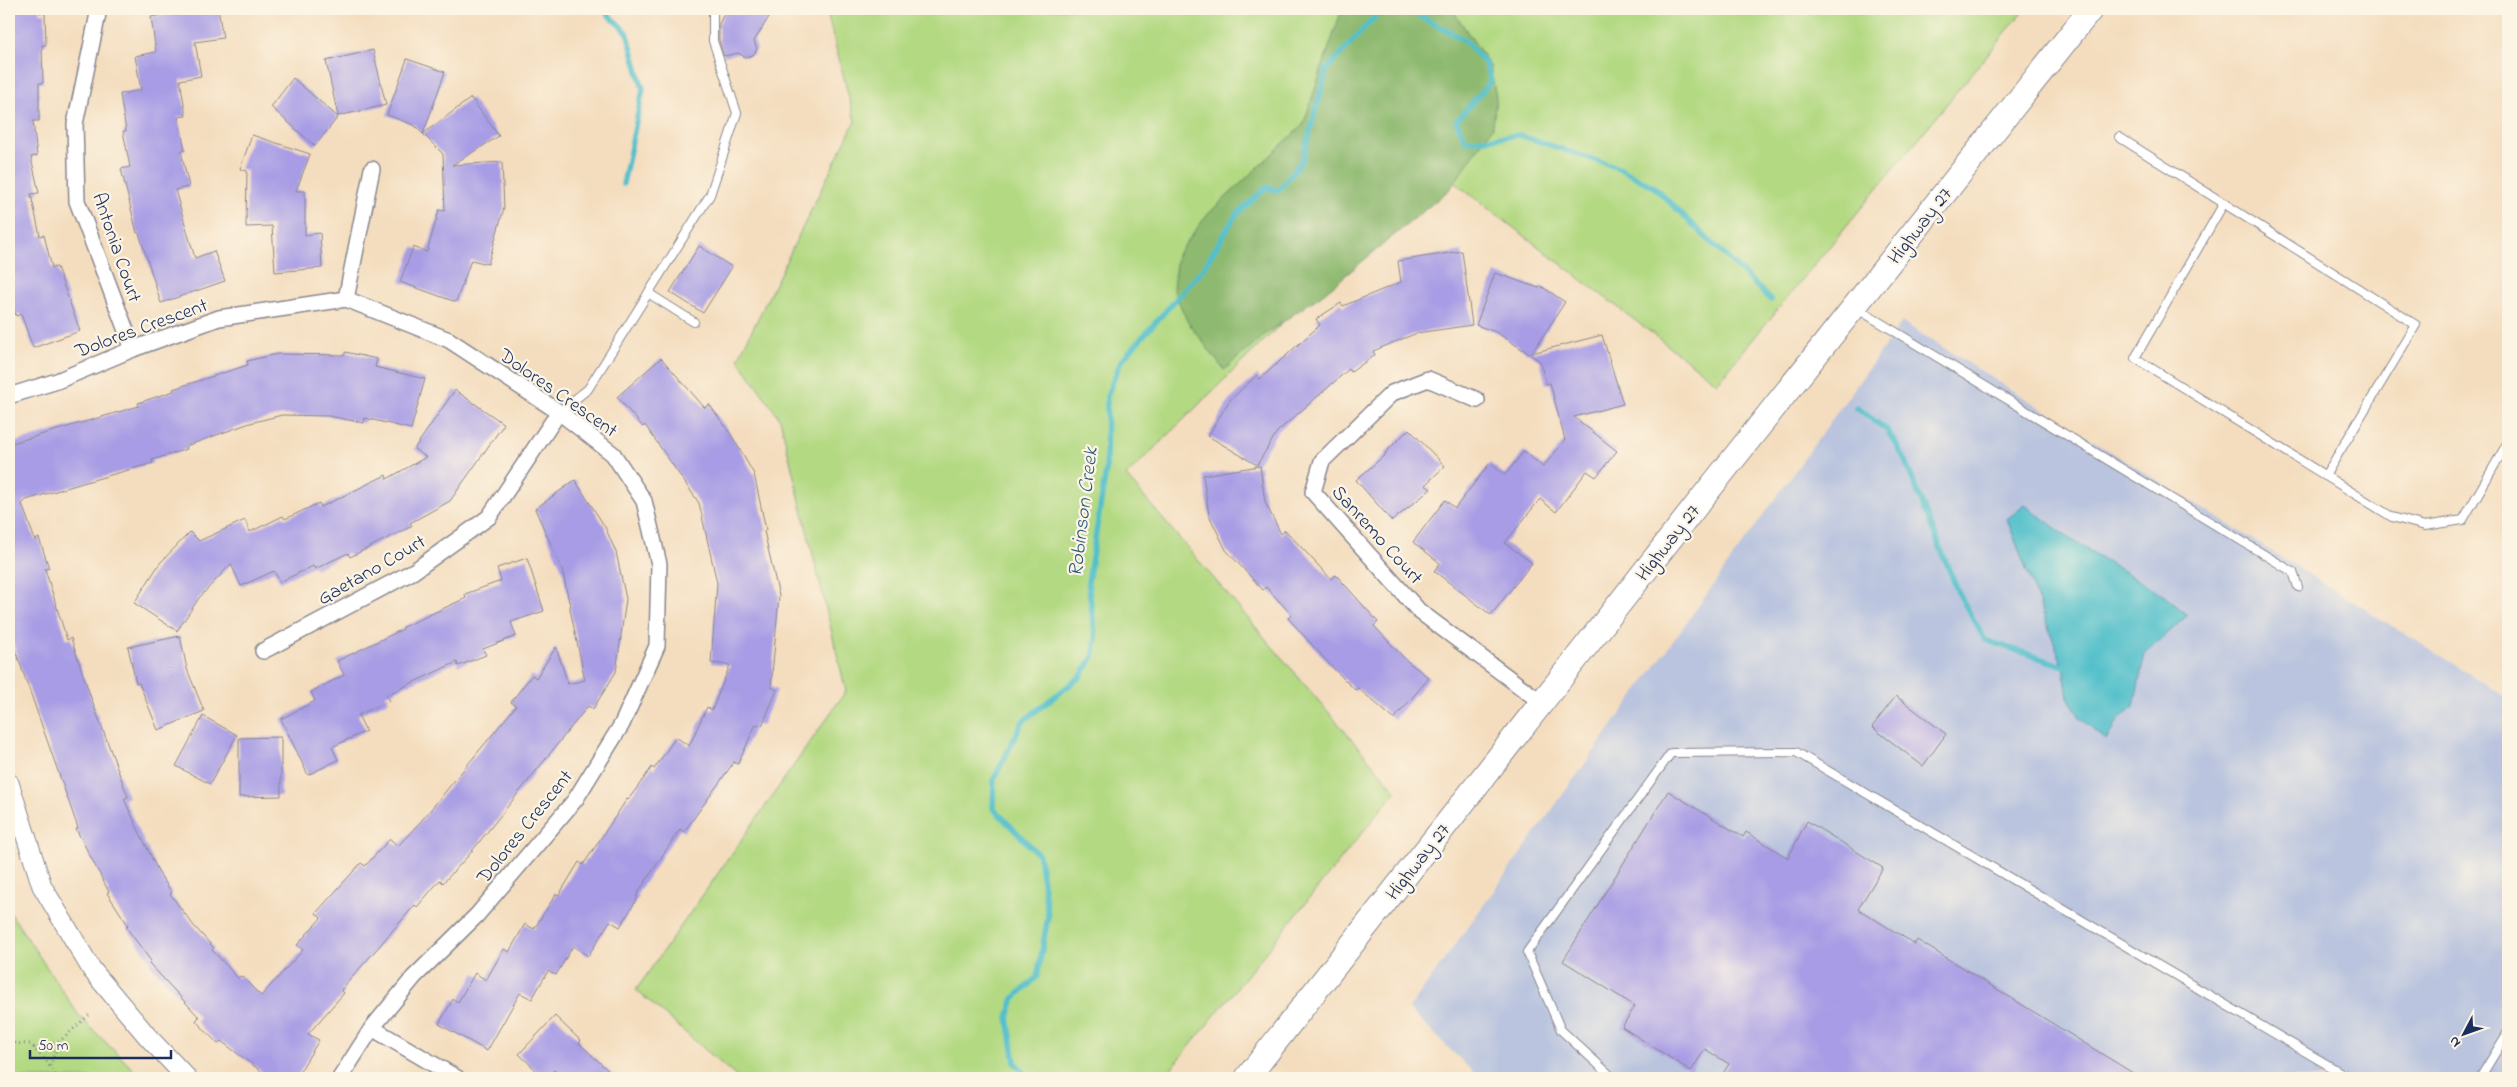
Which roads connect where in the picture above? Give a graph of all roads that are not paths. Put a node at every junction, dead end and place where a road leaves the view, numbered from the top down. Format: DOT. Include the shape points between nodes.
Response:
graph roads {
  1 [pos="99,9"];
  2 [pos="712,9"];
  3 [pos="2091,9"];
  4 [pos="2119,137"];
  5 [pos="372,169"];
  6 [pos="2224,203"];
  7 [pos="648,293"];
  8 [pos="346,299"];
  9 [pos="1855,307"];
  10 [pos="694,322"];
  11 [pos="133,349"];
  12 [pos="9,396"];
  13 [pos="1477,400"];
  14 [pos="559,412"];
  15 [pos="2508,442"];
  16 [pos="2325,476"];
  17 [pos="2298,587"];
  18 [pos="263,651"];
  19 [pos="1541,702"];
  20 [pos="9,783"];
  21 [pos="372,1028"];
  22 [pos="2508,1032"];
  23 [pos="187,1078"];
  24 [pos="340,1078"];
  25 [pos="457,1078"];
  26 [pos="1247,1078"];
  27 [pos="1613,1078"];
  28 [pos="2350,1078"];
  29 [pos="2480,1078"];
  1 -- 11 [label="street, Antonia Court" via="74,124 77,201"];
  2 -- 7 [label="lane" via="713,40 737,113 710,195"];
  3 -- 9 [label="main road, Highway 27"];
  4 -- 6 [label="lane"];
  5 -- 8 [label="street"];
  6 -- 16 [label="lane" via="2136,358"];
  6 -- 16 [label="lane" via="2416,325"];
  7 -- 10 [label="lane"];
  7 -- 14 [label="lane" via="588,389"];
  8 -- 11 [label="street, Dolores Crescent" via="219,318"];
  8 -- 14 [label="street, Dolores Crescent" via="450,340"];
  9 -- 17 [label="lane" via="2293,572"];
  9 -- 19 [label="main road, Highway 27"];
  11 -- 12 [label="street, Dolores Crescent"];
  13 -- 19 [label="street, Sanremo Court" via="1428,379 1392,393 1322,461 1313,492 1419,611"];
  14 -- 18 [label="street, Gaetano Court" via="489,517 414,571"];
  14 -- 21 [label="street, Dolores Crescent" via="613,454 644,501 659,564 657,646 622,724 574,800 477,915 414,977"];
  15 -- 16 [label="lane" via="2463,520 2425,526 2392,517"];
  19 -- 26 [label="main road, Highway 27"];
  20 -- 23 [label="street" via="42,886 92,970 148,1038"];
  21 -- 24 [label="street, Dolores Crescent"];
  21 -- 25 [label="street"];
  22 -- 29 [label="lane"];
  27 -- 28 [label="lane" via="1561,1030 1527,952 1671,753 1796,752"];
}
